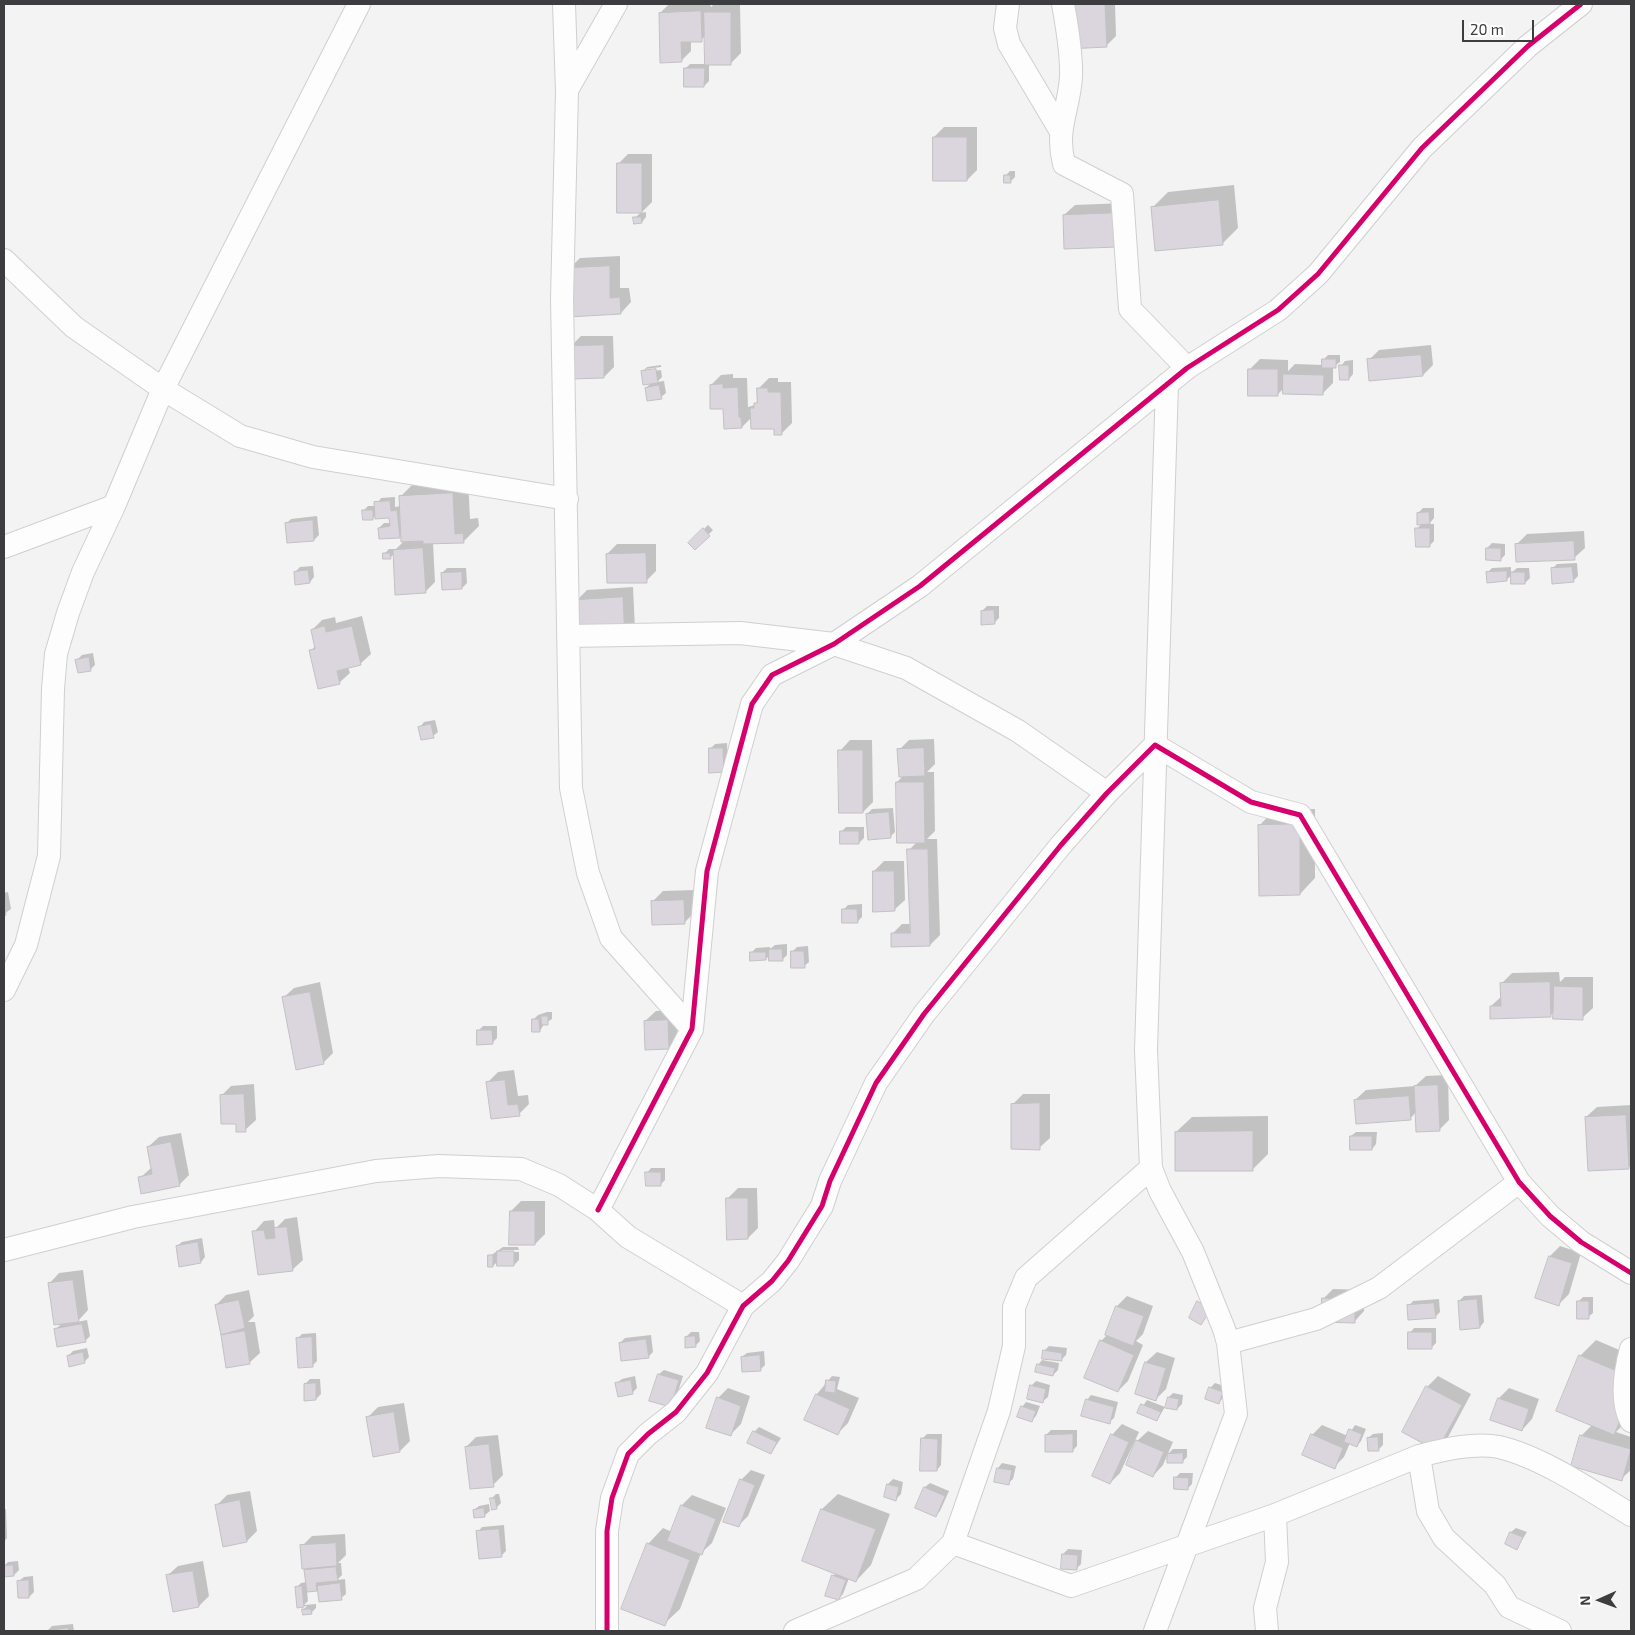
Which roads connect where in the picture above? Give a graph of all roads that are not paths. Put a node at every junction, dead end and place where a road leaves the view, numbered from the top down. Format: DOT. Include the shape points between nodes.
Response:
graph roads {
  1 [pos="360,4"];
  2 [pos="564,4"];
  3 [pos="616,4"];
  4 [pos="1008,4"];
  5 [pos="1063,4"];
  6 [pos="1581,4"];
  7 [pos="567,90"];
  8 [pos="1060,130"];
  9 [pos="4,260"];
  10 [pos="1187,368"];
  11 [pos="1167,384"];
  12 [pos="163,389"];
  13 [pos="567,499"];
  14 [pos="114,506"];
  15 [pos="4,547"];
  16 [pos="570,636"];
  17 [pos="834,644"];
  18 [pos="1155,745"];
  19 [pos="1107,793"];
  20 [pos="4,990"];
  21 [pos="692,1029"];
  22 [pos="1151,1168"];
  23 [pos="1519,1182"];
  24 [pos="598,1210"];
  25 [pos="4,1250"];
  26 [pos="1631,1273"];
  27 [pos="743,1306"];
  28 [pos="1228,1343"];
  29 [pos="1631,1349"];
  30 [pos="1630,1418"];
  31 [pos="1419,1456"];
  32 [pos="1275,1515"];
  33 [pos="1631,1515"];
  34 [pos="953,1543"];
  35 [pos="1188,1546"];
  36 [pos="607,1631"];
  37 [pos="794,1631"];
  38 [pos="1155,1631"];
  39 [pos="1267,1631"];
  40 [pos="1560,1631"];
  1 -- 12 [label="street"];
  2 -- 7 [label="street"];
  3 -- 7 [label="street"];
  4 -- 8 [label="street" via="1005,28 1009,44"];
  5 -- 8 [label="street" via="1071,76"];
  6 -- 10 [label="street" via="1528,46 1422,148 1318,274 1278,310"];
  7 -- 13 [label="street" via="562,299"];
  8 -- 10 [label="street" via="1064,164 1122,194 1130,309"];
  9 -- 12 [label="street" via="74,328"];
  10 -- 11 [label="street"];
  11 -- 17 [label="street" via="920,586"];
  11 -- 18 [label="street"];
  12 -- 13 [label="street" via="240,436 313,457"];
  12 -- 14 [label="street"];
  13 -- 16 [label="street"];
  14 -- 15 [label="street"];
  14 -- 20 [label="street" via="83,572 56,654 49,856 26,946"];
  16 -- 17 [label="street" via="740,632"];
  16 -- 21 [label="street" via="571,788 588,873 611,938"];
  17 -- 19 [label="street" via="906,668 1018,731"];
  17 -- 21 [label="street" via="772,675 752,704 707,871"];
  18 -- 19 [label="street"];
  18 -- 22 [label="street" via="1146,1050"];
  18 -- 23 [label="street" via="1251,802 1300,815"];
  19 -- 27 [label="street" via="924,1014 876,1083 830,1180 822,1206 788,1261 772,1281"];
  21 -- 24 [label="street"];
  22 -- 28 [label="street" via="1193,1252"];
  22 -- 34 [label="street" via="1026,1278 1014,1307 1014,1346 999,1411"];
  23 -- 26 [label="street" via="1550,1216 1581,1242"];
  23 -- 28 [label="street" via="1379,1288 1316,1319"];
  24 -- 25 [label="street" via="559,1185 521,1169 439,1166 376,1171 224,1198"];
  24 -- 27 [label="street" via="628,1237"];
  27 -- 36 [label="street" via="706,1374 676,1412 628,1454 612,1498 606,1531"];
  28 -- 35 [label="street" via="1236,1414"];
  29 -- 30 [label="street" via="1625,1398"];
  31 -- 32 [label="street"];
  31 -- 33 [label="street" via="1472,1446 1498,1447 1572,1479"];
  31 -- 40 [label="street" via="1428,1511 1444,1538 1495,1585 1509,1607"];
  32 -- 35 [label="street"];
  32 -- 39 [label="street" via="1277,1562 1266,1608"];
  34 -- 35 [label="street" via="1071,1586"];
  34 -- 37 [label="street" via="916,1579"];
  35 -- 38 [label="street"];
}
